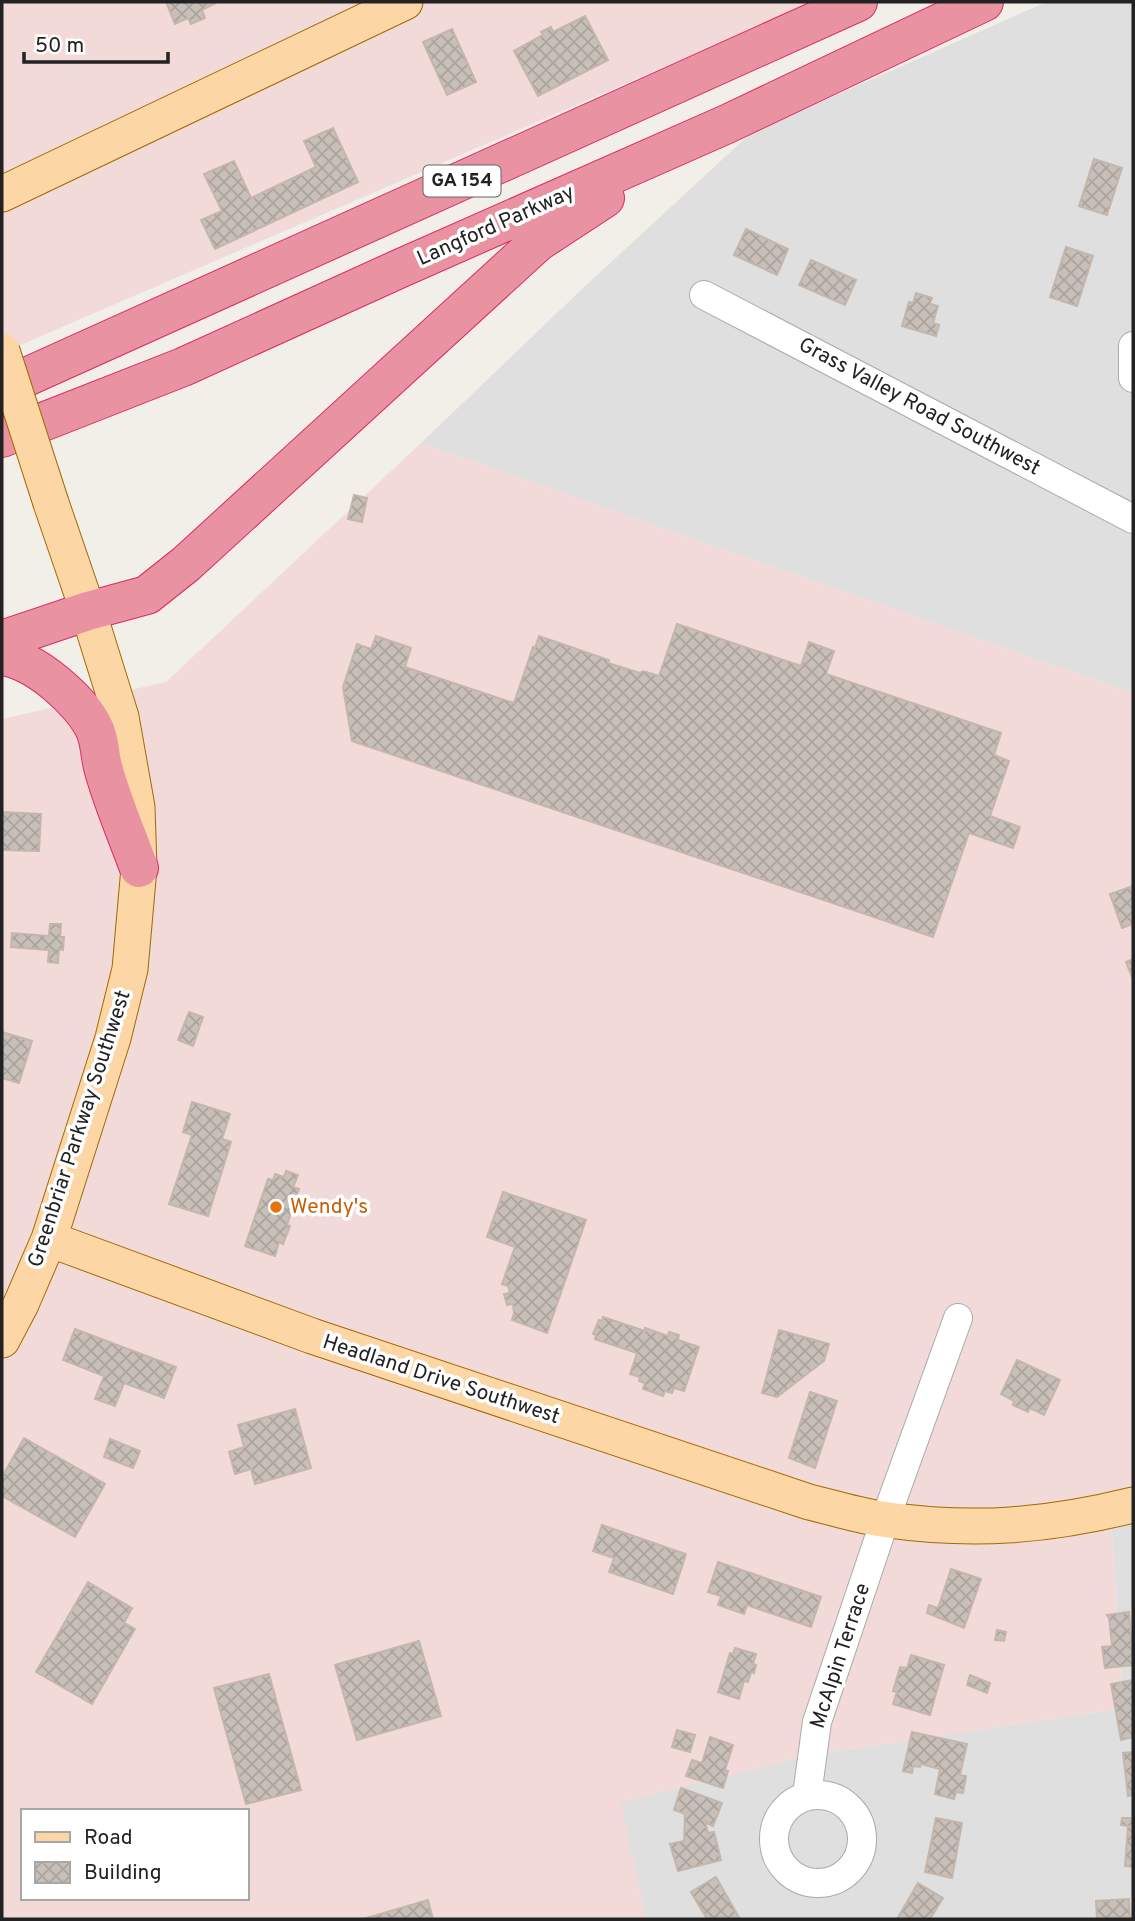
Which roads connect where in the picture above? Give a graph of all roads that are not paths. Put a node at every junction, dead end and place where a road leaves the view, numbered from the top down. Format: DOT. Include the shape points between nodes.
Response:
graph roads {
  1 [pos="405,2"];
  2 [pos="858,2"];
  3 [pos="984,2"];
  4 [pos="727,124"];
  5 [pos="2,194"];
  6 [pos="704,295"];
  7 [pos="1133,346"];
  8 [pos="2,351"];
  9 [pos="1133,378"];
  10 [pos="2,388"];
  11 [pos="2,438"];
  12 [pos="1133,519"];
  13 [pos="88,611"];
  14 [pos="2,640"];
  15 [pos="2,656"];
  16 [pos="139,868"];
  17 [pos="49,1239"];
  18 [pos="958,1318"];
  19 [pos="2,1340"];
  20 [pos="1133,1505"];
  21 [pos="885,1520"];
  22 [pos="807,1795"];
  1 -- 5 [label="main road"];
  2 -- 10 [label="highway, GA 154"];
  3 -- 4 [label="highway, Langford Parkway / GA 154"];
  4 -- 11 [label="highway, Langford Parkway / GA 154" via="183,368"];
  4 -- 13 [label="highway" via="538,242 148,595"];
  6 -- 12 [label="street, Grass Valley Road Southwest"];
  7 -- 9 [label="street"];
  8 -- 13 [label="main road, Greenbriar Parkway Southwest, bridge"];
  13 -- 14 [label="highway"];
  13 -- 16 [label="main road, Greenbriar Parkway Southwest" via="121,717 136,807"];
  15 -- 16 [label="highway" via="45,676 73,696 96,731 103,768"];
  16 -- 17 [label="main road, Greenbriar Parkway Southwest" via="128,976 113,1038"];
  17 -- 19 [label="main road, Greenbriar Parkway Southwest"];
  17 -- 21 [label="main road, Headland Drive Southwest" via="312,1336 786,1495"];
  18 -- 21 [label="street, McAlpin Terrace"];
  20 -- 21 [label="main road, Headland Drive Southwest" via="1023,1526 957,1527"];
  21 -- 22 [label="street, McAlpin Terrace" via="817,1722"];
}
